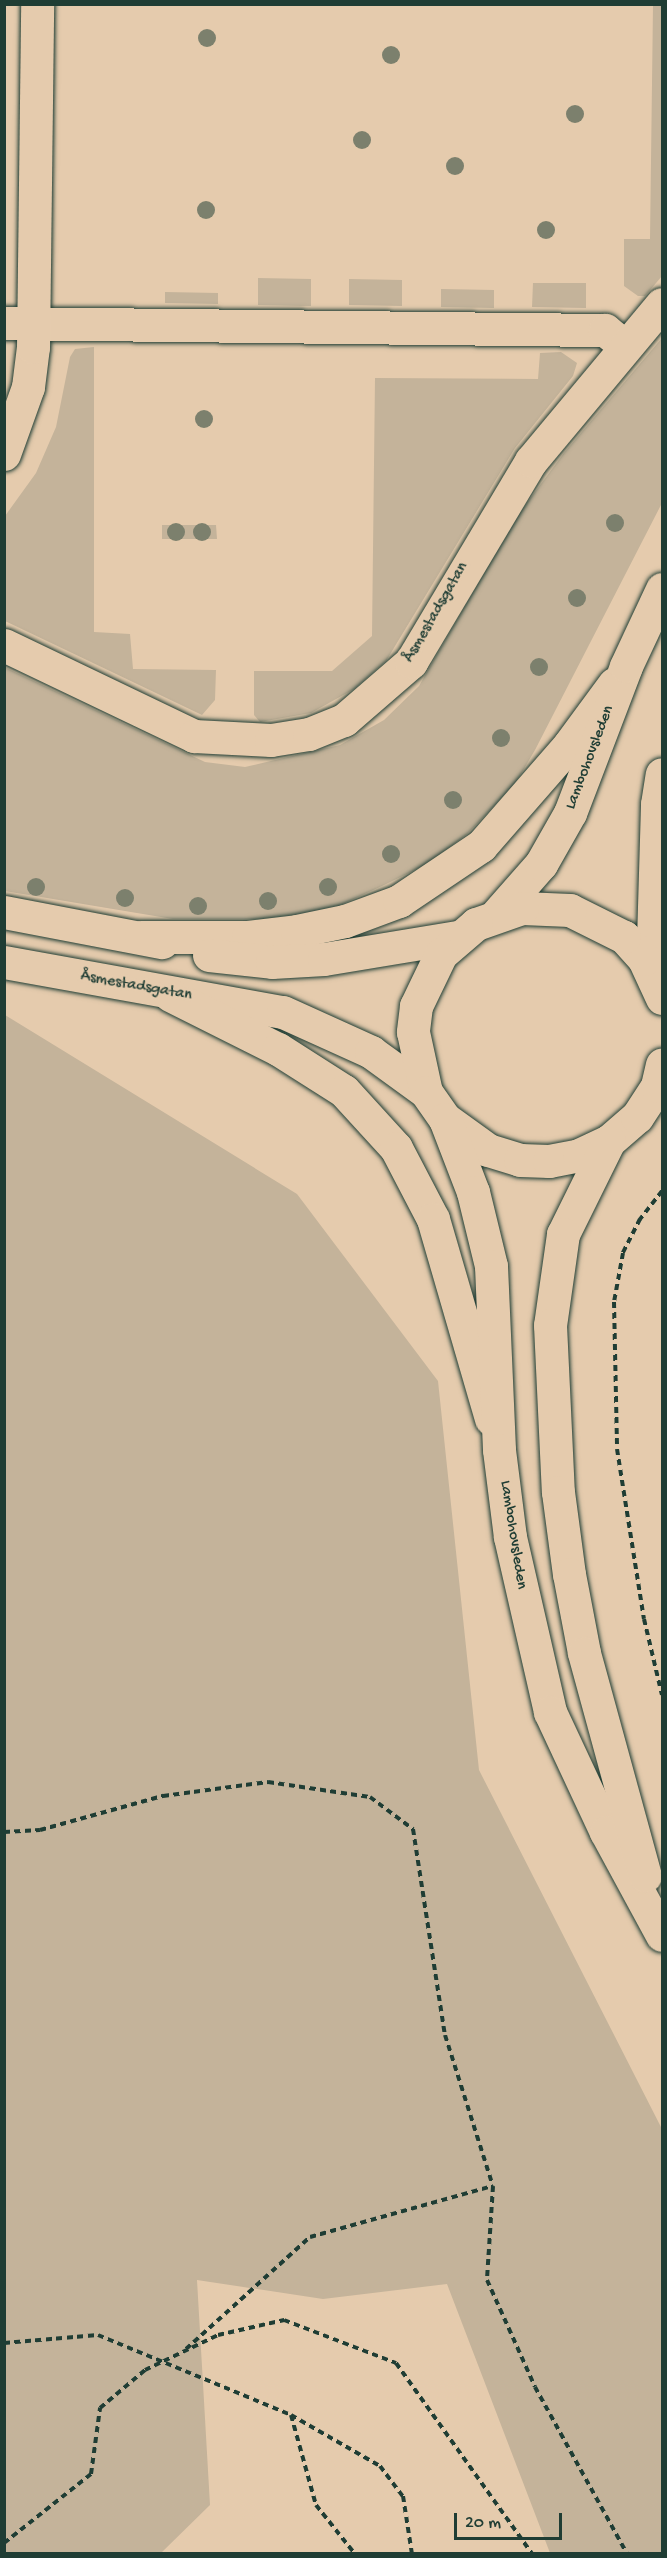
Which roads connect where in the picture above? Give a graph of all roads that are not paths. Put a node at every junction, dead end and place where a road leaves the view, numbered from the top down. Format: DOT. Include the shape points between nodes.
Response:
graph roads {
  1 [pos="37,4"];
  2 [pos="663,304"];
  3 [pos="19,323"];
  4 [pos="625,346"];
  5 [pos="4,454"];
  6 [pos="663,589"];
  7 [pos="4,645"];
  8 [pos="626,666"];
  9 [pos="663,774"];
  10 [pos="4,912"];
  11 [pos="497,914"];
  12 [pos="141,936"];
  13 [pos="457,937"];
  14 [pos="4,962"];
  15 [pos="659,988"];
  16 [pos="171,994"];
  17 [pos="663,1065"];
  18 [pos="426,1092"];
  19 [pos="650,1114"];
  20 [pos="444,1119"];
  21 [pos="609,1141"];
  22 [pos="499,1450"];
  23 [pos="661,1932"];
  1 -- 3 [label="street"];
  2 -- 4 [label="street, Åsmestadsgatan"];
  3 -- 4 [label="street" via="605,330"];
  3 -- 5 [label="street" via="28,387"];
  4 -- 7 [label="street, Åsmestadsgatan" via="531,461 411,662 344,720 309,734 271,740 194,736"];
  6 -- 8 [label="street, Lambohovsleden"];
  8 -- 11 [label="street, Lambohovsleden" via="570,813 540,864"];
  8 -- 12 [label="street" via="569,745 482,846 399,902 345,921 297,931 248,937"];
  9 -- 15 [label="street" via="657,804"];
  10 -- 12 [label="street"];
  11 -- 13 [label="street"];
  11 -- 15 [label="street" via="549,906 592,917 624,937"];
  12 -- 13 [label="street" via="214,957 272,962 324,959"];
  13 -- 18 [label="street" via="428,973 416,1006 415,1058"];
  14 -- 16 [label="street, Åsmestadsgatan"];
  16 -- 18 [label="street, Åsmestadsgatan" via="292,1016 371,1052"];
  16 -- 22 [label="street" via="278,1049 344,1091 396,1148 433,1219"];
  17 -- 19 [label="street"];
  18 -- 20 [label="street"];
  19 -- 21 [label="street"];
  20 -- 21 [label="street" via="488,1150 520,1160 549,1161 579,1155"];
  20 -- 22 [label="street, Lambohovsleden" via="473,1192 491,1266"];
  21 -- 23 [label="street, Lambohovsleden" via="576,1202 555,1268 550,1325 558,1492 584,1653"];
  22 -- 23 [label="street, Lambohovsleden" via="510,1537 550,1712 606,1832"];
}
